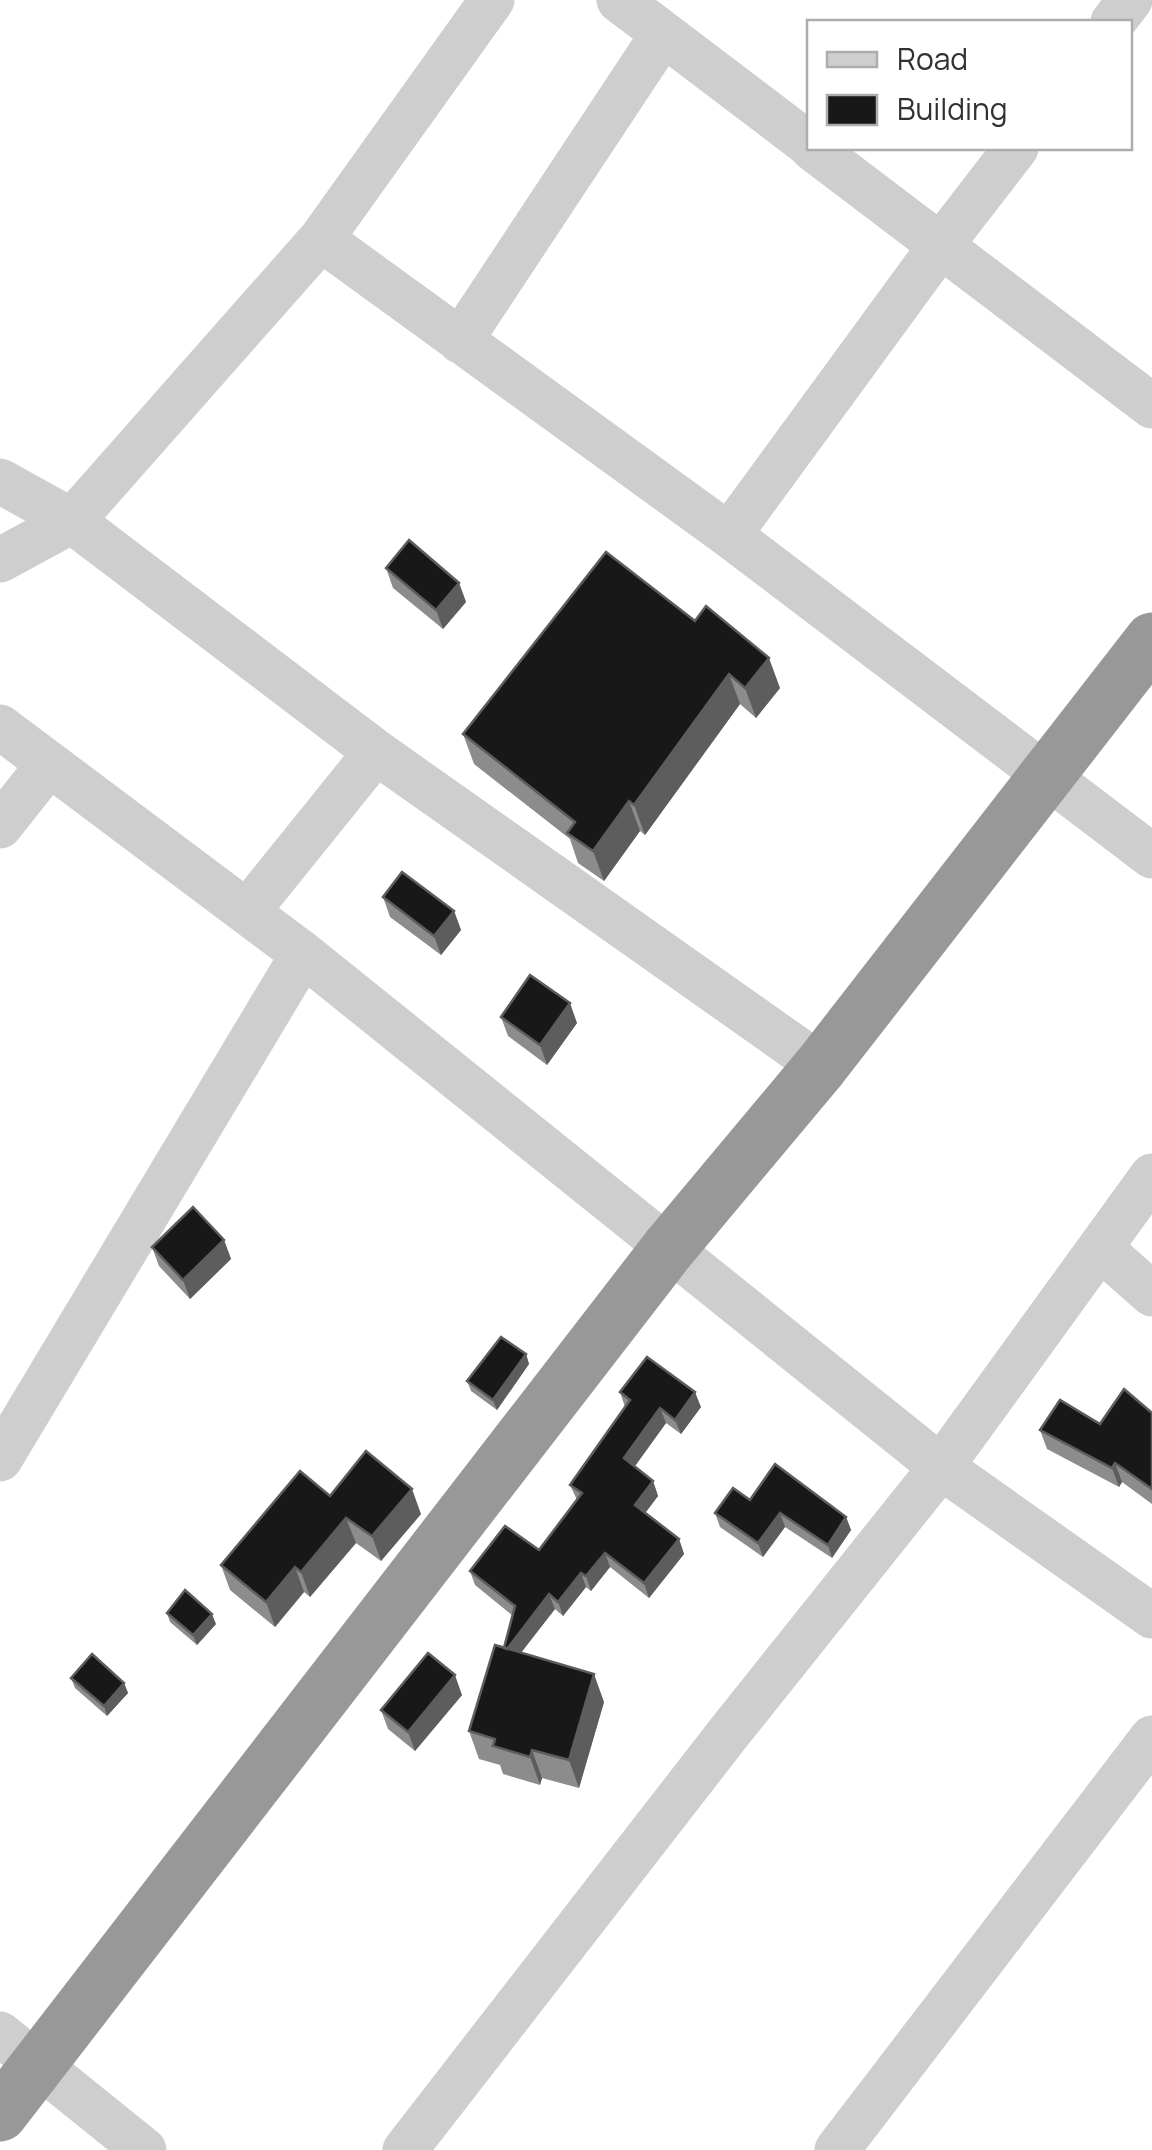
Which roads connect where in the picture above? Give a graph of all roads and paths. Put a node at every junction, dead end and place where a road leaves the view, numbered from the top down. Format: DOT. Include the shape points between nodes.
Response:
graph roads {
  1 [pos="492,0"];
  2 [pos="619,0"];
  3 [pos="1130,0"];
  4 [pos="1115,20"];
  5 [pos="664,34"];
  6 [pos="807,143"];
  7 [pos="816,150"];
  8 [pos="1014,150"];
  9 [pos="321,240"];
  10 [pos="940,246"];
  11 [pos="460,341"];
  12 [pos="1152,406"];
  13 [pos="0,481"];
  14 [pos="72,521"];
  15 [pos="729,535"];
  16 [pos="0,560"];
  17 [pos="1152,640"];
  18 [pos="0,727"];
  19 [pos="376,752"];
  20 [pos="49,764"];
  21 [pos="1048,774"];
  22 [pos="0,826"];
  23 [pos="1152,856"];
  24 [pos="246,912"];
  25 [pos="302,954"];
  26 [pos="821,1066"];
  27 [pos="1152,1176"];
  28 [pos="1100,1248"];
  29 [pos="668,1249"];
  30 [pos="1152,1294"];
  31 [pos="0,1459"];
  32 [pos="941,1467"];
  33 [pos="1152,1616"];
  34 [pos="1152,1738"];
  35 [pos="19,2049"];
  36 [pos="0,2114"];
  37 [pos="144,2150"];
  38 [pos="405,2150"];
  39 [pos="837,2150"];
  1 -- 9 [label="street"];
  2 -- 5 [label="street"];
  3 -- 4 [label="street"];
  5 -- 6 [label="street"];
  5 -- 11 [label="street"];
  7 -- 10 [label="street"];
  8 -- 10 [label="street"];
  9 -- 11 [label="street"];
  9 -- 14 [label="street"];
  10 -- 12 [label="street"];
  10 -- 15 [label="street"];
  11 -- 15 [label="street"];
  13 -- 14 [label="street"];
  14 -- 16 [label="street"];
  14 -- 19 [label="street"];
  15 -- 21 [label="street"];
  17 -- 21 [label="highway"];
  18 -- 20 [label="street"];
  19 -- 24 [label="street"];
  19 -- 26 [label="street"];
  20 -- 22 [label="street"];
  20 -- 24 [label="street"];
  21 -- 23 [label="street"];
  21 -- 26 [label="highway"];
  24 -- 25 [label="street"];
  25 -- 29 [label="street"];
  25 -- 31 [label="street"];
  26 -- 29 [label="highway"];
  27 -- 28 [label="street"];
  28 -- 30 [label="street"];
  28 -- 32 [label="street"];
  29 -- 32 [label="street"];
  29 -- 35 [label="highway"];
  32 -- 33 [label="street"];
  32 -- 38 [label="street"];
  34 -- 39 [label="street"];
  35 -- 36 [label="highway"];
  35 -- 37 [label="street"];
}
